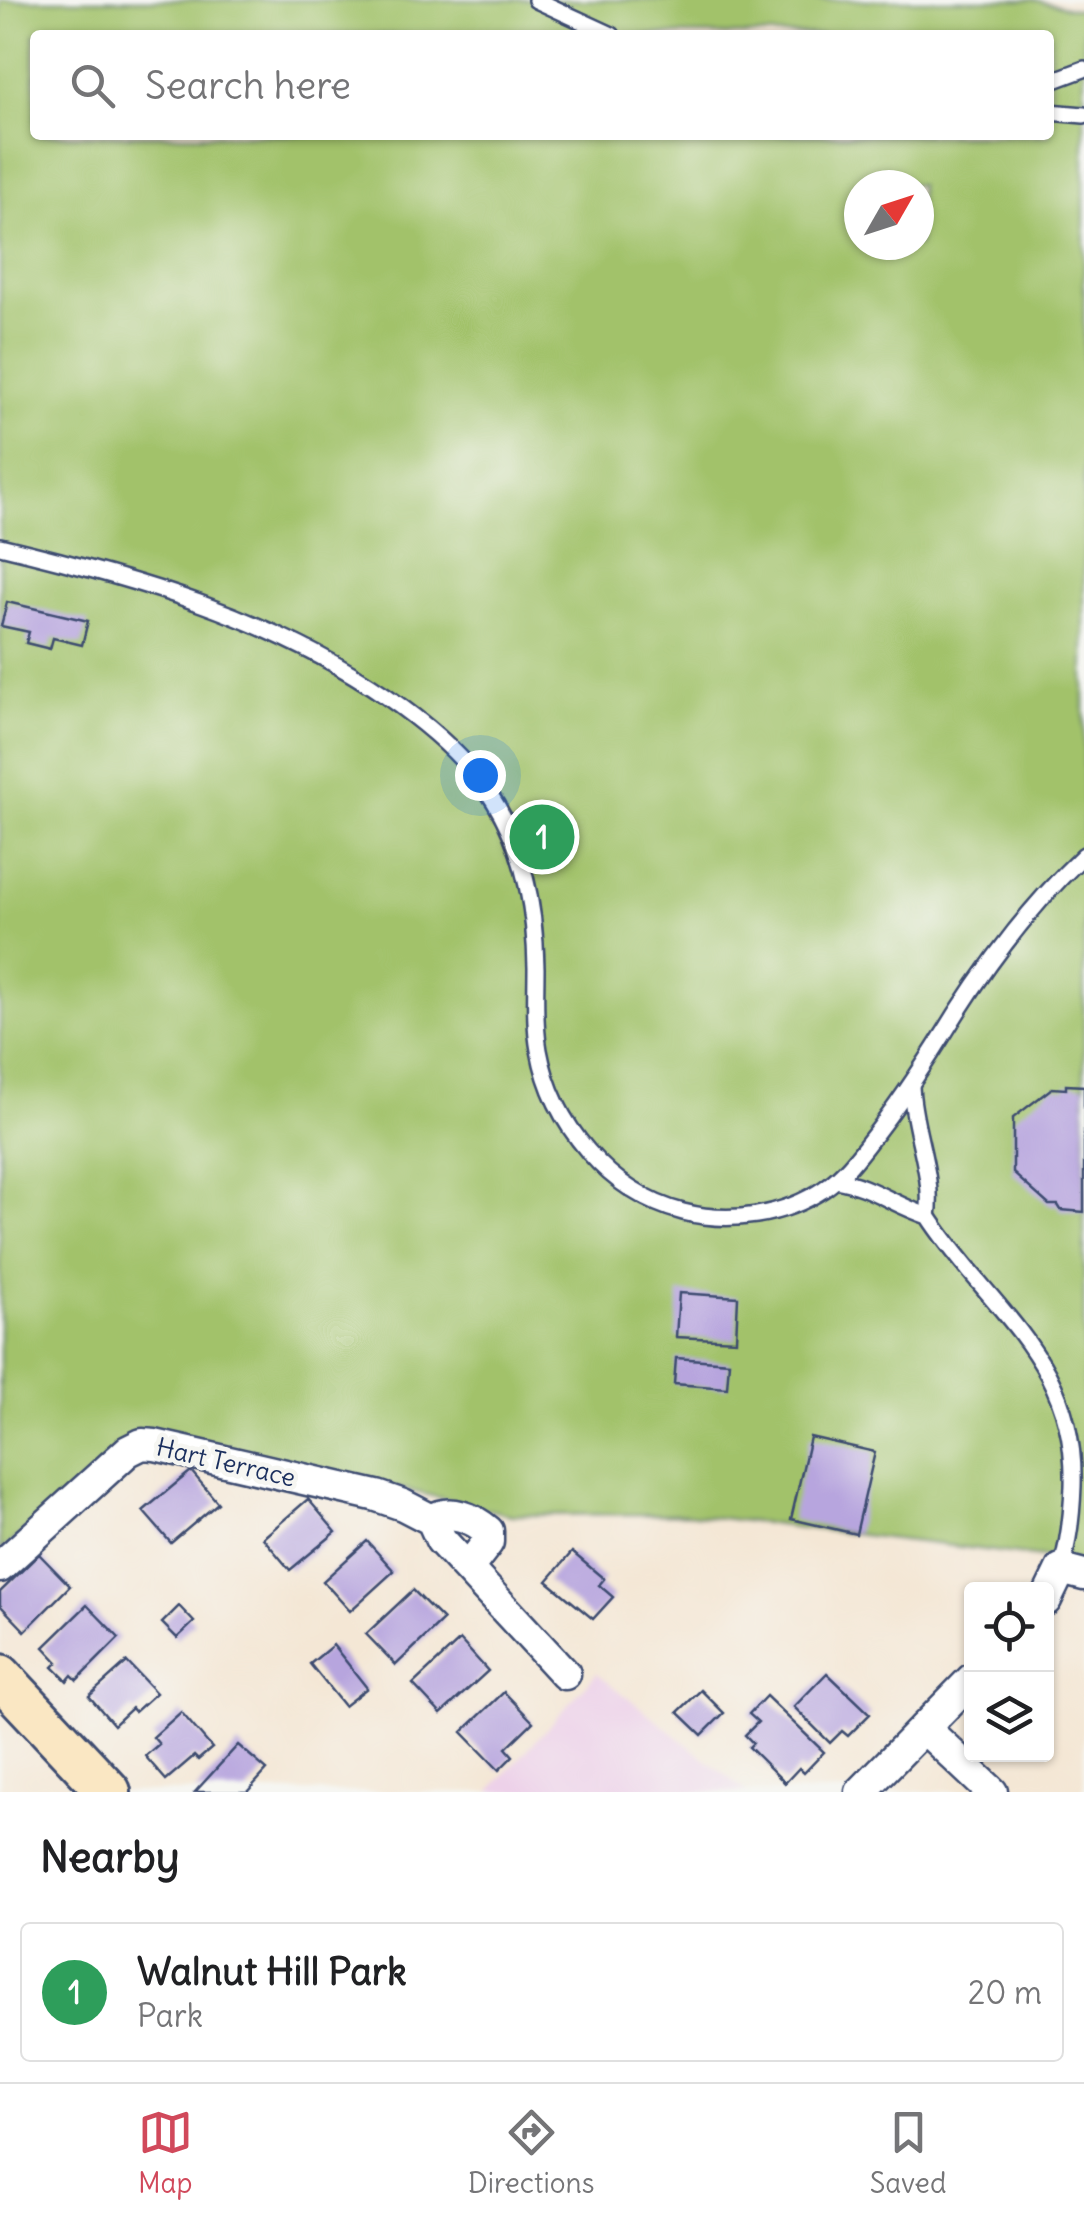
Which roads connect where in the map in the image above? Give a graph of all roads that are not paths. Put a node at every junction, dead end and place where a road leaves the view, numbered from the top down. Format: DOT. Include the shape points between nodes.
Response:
graph roads {
  1 [pos="536,0"];
  2 [pos="601,30"];
  3 [pos="1084,69"];
  4 [pos="1054,80"];
  5 [pos="1054,112"];
  6 [pos="1084,115"];
  7 [pos="0,546"];
  8 [pos="1084,856"];
  9 [pos="912,1085"];
  10 [pos="836,1180"];
  11 [pos="928,1216"];
  12 [pos="0,1567"];
  13 [pos="1073,1572"];
  14 [pos="1054,1592"];
  15 [pos="565,1674"];
  16 [pos="0,1676"];
  17 [pos="964,1687"];
  18 [pos="924,1728"];
  19 [pos="110,1792"];
  20 [pos="861,1792"];
  21 [pos="992,1792"];
  1 -- 2 [label="lane"];
  3 -- 4 [label="lane"];
  5 -- 6 [label="lane"];
  7 -- 10 [label="lane" via="142,584 274,633 372,687 459,756 505,818 522,862 534,936 538,1046 551,1092 579,1139 626,1186 674,1210 734,1217 789,1207"];
  8 -- 9 [label="lane" via="995,956"];
  9 -- 10 [label="lane"];
  9 -- 11 [label="lane"];
  10 -- 11 [label="lane"];
  11 -- 13 [label="lane" via="1031,1346 1061,1400 1074,1476"];
  12 -- 15 [label="street, Hart Terrace" via="142,1444 377,1496 432,1520 442,1540"];
  13 -- 14 [label="street"];
  16 -- 19 [label="street"];
  17 -- 18 [label="street"];
  18 -- 20 [label="street"];
  18 -- 21 [label="street"];
}
